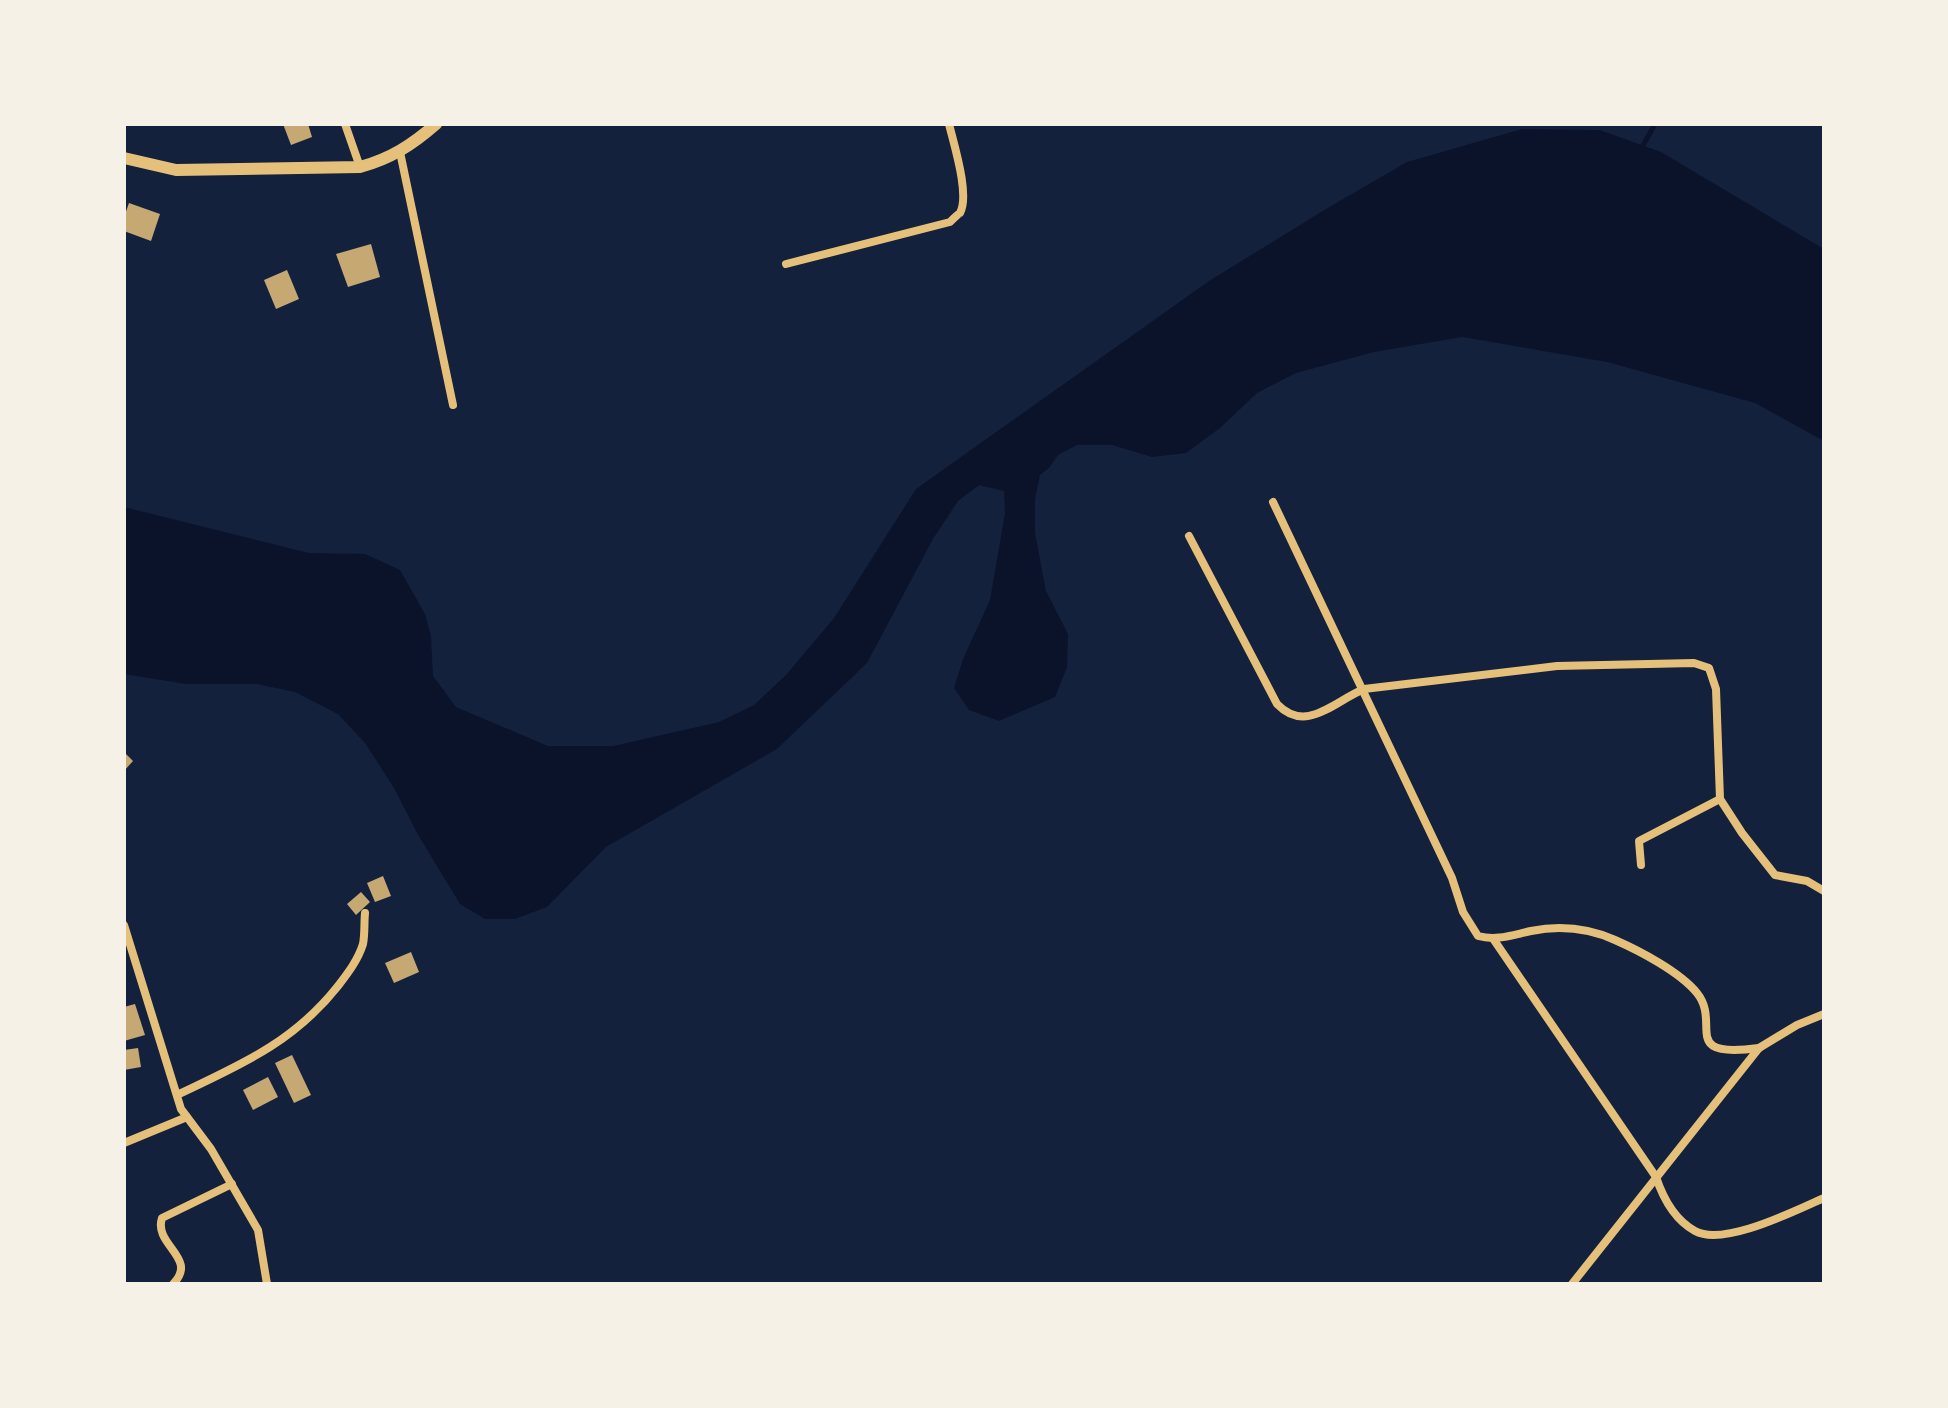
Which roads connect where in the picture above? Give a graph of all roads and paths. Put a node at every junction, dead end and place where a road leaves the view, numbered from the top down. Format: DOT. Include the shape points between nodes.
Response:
graph roads {
  1 [pos="345,124"];
  2 [pos="436,124"];
  3 [pos="949,124"];
  4 [pos="400,152"];
  5 [pos="124,158"];
  6 [pos="360,167"];
  7 [pos="786,264"];
  8 [pos="453,405"];
  9 [pos="1273,502"];
  10 [pos="1189,536"];
  11 [pos="1364,689"];
  12 [pos="1720,799"];
  13 [pos="1641,865"];
  14 [pos="1824,891"];
  15 [pos="365,913"];
  16 [pos="124,925"];
  17 [pos="1494,940"];
  18 [pos="1824,1014"];
  19 [pos="1759,1048"];
  20 [pos="177,1095"];
  21 [pos="187,1117"];
  22 [pos="124,1143"];
  23 [pos="1656,1177"];
  24 [pos="232,1184"];
  25 [pos="1824,1198"];
  26 [pos="173,1284"];
  27 [pos="267,1284"];
  28 [pos="1572,1284"];
  1 -- 6 [label="street"];
  2 -- 4 [label="street"];
  3 -- 7 [label="street" via="963,202 950,222"];
  4 -- 6 [label="street"];
  4 -- 8 [label="street"];
  5 -- 6 [label="street" via="176,170"];
  9 -- 11 [label="street"];
  10 -- 11 [label="street" via="1288,716 1314,715"];
  11 -- 12 [label="street" via="1557,666 1694,663 1709,668 1716,689"];
  11 -- 17 [label="street" via="1470,926 1478,936"];
  12 -- 13 [label="street" via="1639,841"];
  12 -- 14 [label="street" via="1775,875 1807,881"];
  15 -- 20 [label="street" via="355,965 321,1007 253,1059"];
  16 -- 20 [label="street"];
  17 -- 19 [label="street" via="1558,927 1586,929 1617,941 1695,991 1703,1002 1706,1038 1714,1046 1734,1052"];
  17 -- 23 [label="street"];
  18 -- 19 [label="street"];
  19 -- 23 [label="street"];
  20 -- 21 [label="street"];
  21 -- 22 [label="street"];
  21 -- 24 [label="street"];
  23 -- 25 [label="street" via="1663,1197 1697,1233 1757,1228"];
  23 -- 28 [label="street"];
  24 -- 26 [label="street" via="162,1218 162,1234 182,1265"];
  24 -- 27 [label="street" via="258,1230"];
}
